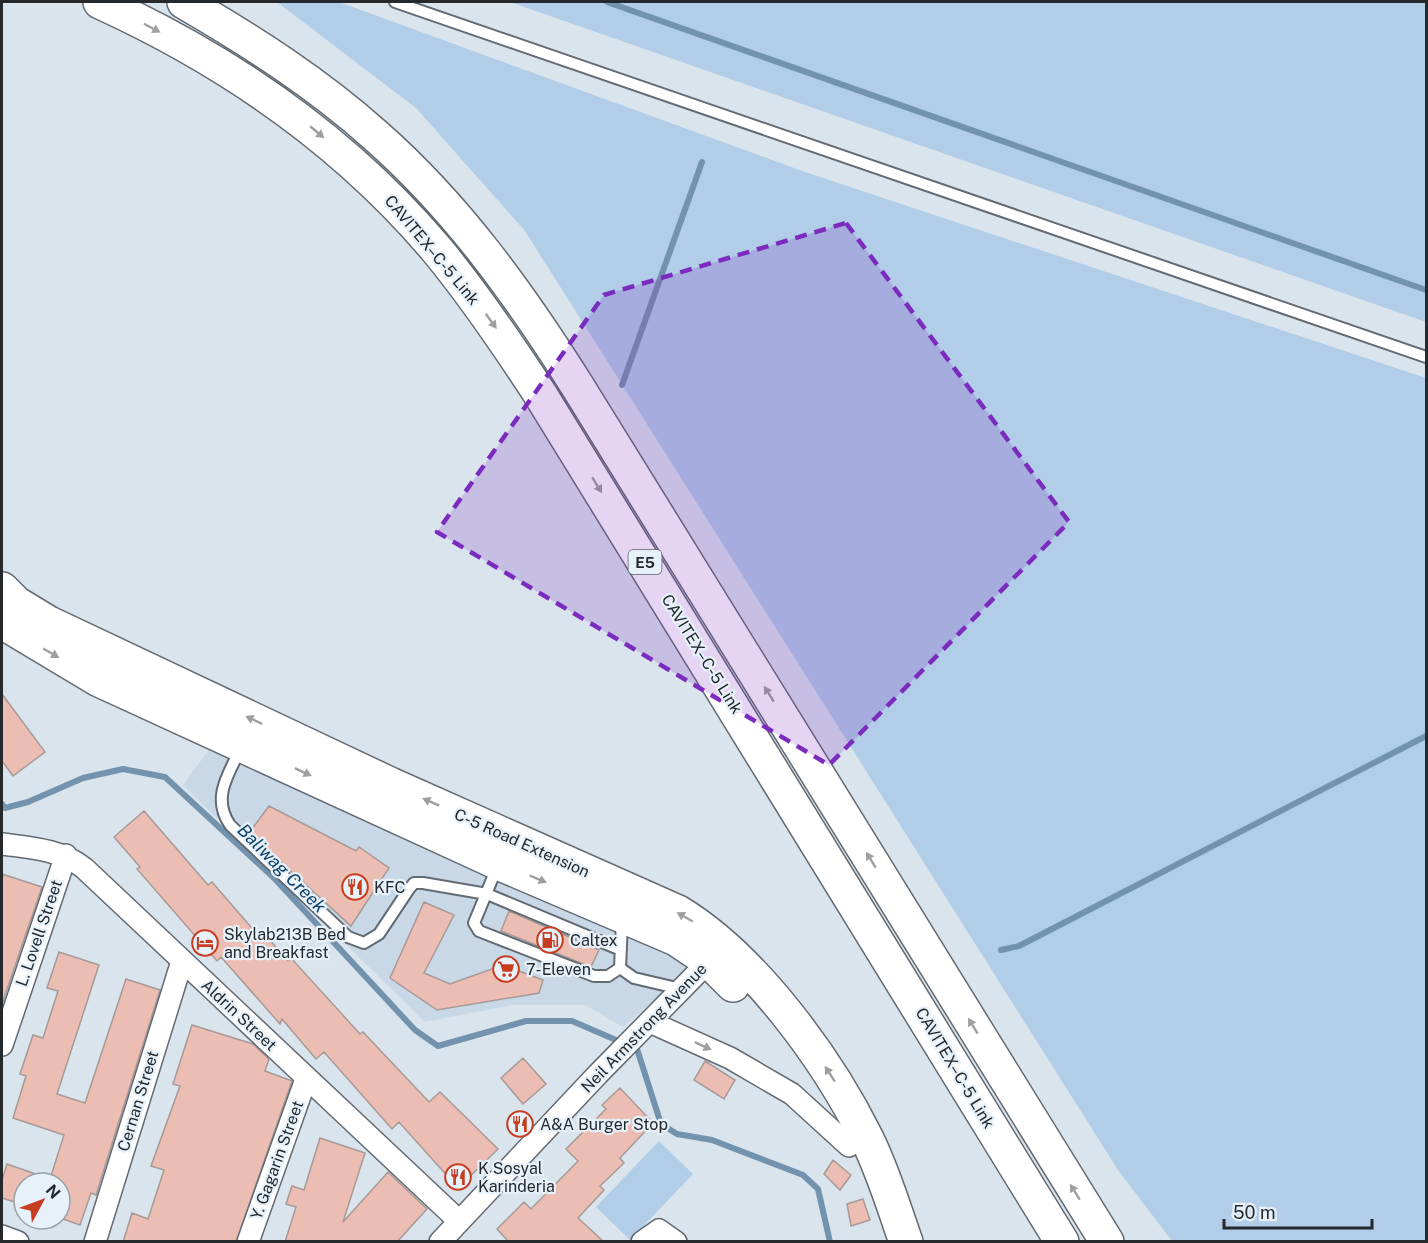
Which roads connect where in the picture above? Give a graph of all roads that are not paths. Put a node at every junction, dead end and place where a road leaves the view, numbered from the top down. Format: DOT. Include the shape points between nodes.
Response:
graph roads {
  1 [pos="100,2"];
  2 [pos="184,2"];
  3 [pos="395,2"];
  4 [pos="1426,357"];
  5 [pos="2,590"];
  6 [pos="2,622"];
  7 [pos="242,744"];
  8 [pos="2,844"];
  9 [pos="66,855"];
  10 [pos="498,862"];
  11 [pos="487,894"];
  12 [pos="622,915"];
  13 [pos="621,950"];
  14 [pos="717,953"];
  15 [pos="182,961"];
  16 [pos="620,968"];
  17 [pos="682,990"];
  18 [pos="650,1022"];
  19 [pos="2,1045"];
  20 [pos="306,1079"];
  21 [pos="849,1146"];
  22 [pos="459,1221"];
  23 [pos="2,1236"];
  24 [pos="18,1242"];
  25 [pos="95,1242"];
  26 [pos="248,1242"];
  27 [pos="440,1242"];
  28 [pos="642,1242"];
  29 [pos="676,1242"];
  30 [pos="887,1242"];
  31 [pos="906,1242"];
  32 [pos="1062,1242"];
  33 [pos="1107,1242"];
  1 -- 32 [label="main road, CAVITEX–C-5 Link / E5, one-way" via="235,74 316,130 393,202 455,273 540,394"];
  33 -- 2 [label="main road, E5, one-way" via="578,387 503,275 448,209 376,136 289,68"];
  3 -- 4 [label="lane"];
  14 -- 5 [label="main road, C-5 Road Extension, one-way" via="678,912 390,784 49,623"];
  6 -- 7 [label="main road, C-5 Road Extension, one-way" via="99,680"];
  7 -- 10 [label="main road, C-5 Road Extension, one-way"];
  7 -- 11 [label="lane" via="219,800 221,812 348,937 364,943 379,934 414,883"];
  8 -- 9 [label="street, Aldrin Street"];
  9 -- 15 [label="street, Aldrin Street"];
  9 -- 19 [label="street, L. Lovell Street"];
  10 -- 11 [label="lane"];
  10 -- 12 [label="main road, C-5 Road Extension, one-way"];
  11 -- 13 [label="lane"];
  11 -- 16 [label="lane" via="474,923 479,931 594,976 608,976"];
  12 -- 13 [label="lane"];
  12 -- 14 [label="main road, C-5 Road Extension"];
  13 -- 16 [label="lane"];
  14 -- 17 [label="street, Neil Armstrong Avenue"];
  14 -- 21 [label="main road, C-5 Road Extension" via="824,1102"];
  31 -- 14 [label="main road, C-5 Road Extension, one-way" via="868,1142 845,1096 812,1048"];
  15 -- 20 [label="street, Aldrin Street"];
  15 -- 25 [label="street, Cernan Street"];
  16 -- 17 [label="lane" via="634,978"];
  17 -- 18 [label="street, Neil Armstrong Avenue"];
  18 -- 21 [label="street, one-way" via="730,1058 792,1094"];
  18 -- 22 [label="street, Neil Armstrong Avenue"];
  20 -- 22 [label="street, Aldrin Street"];
  20 -- 26 [label="street, Y. Gagarin Street"];
  21 -- 30 [label="main road, C-5 Road Extension"];
  22 -- 27 [label="street, Neil Armstrong Avenue"];
  23 -- 24 [label="street"];
  28 -- 29 [label="street" via="659,1230"];
}
